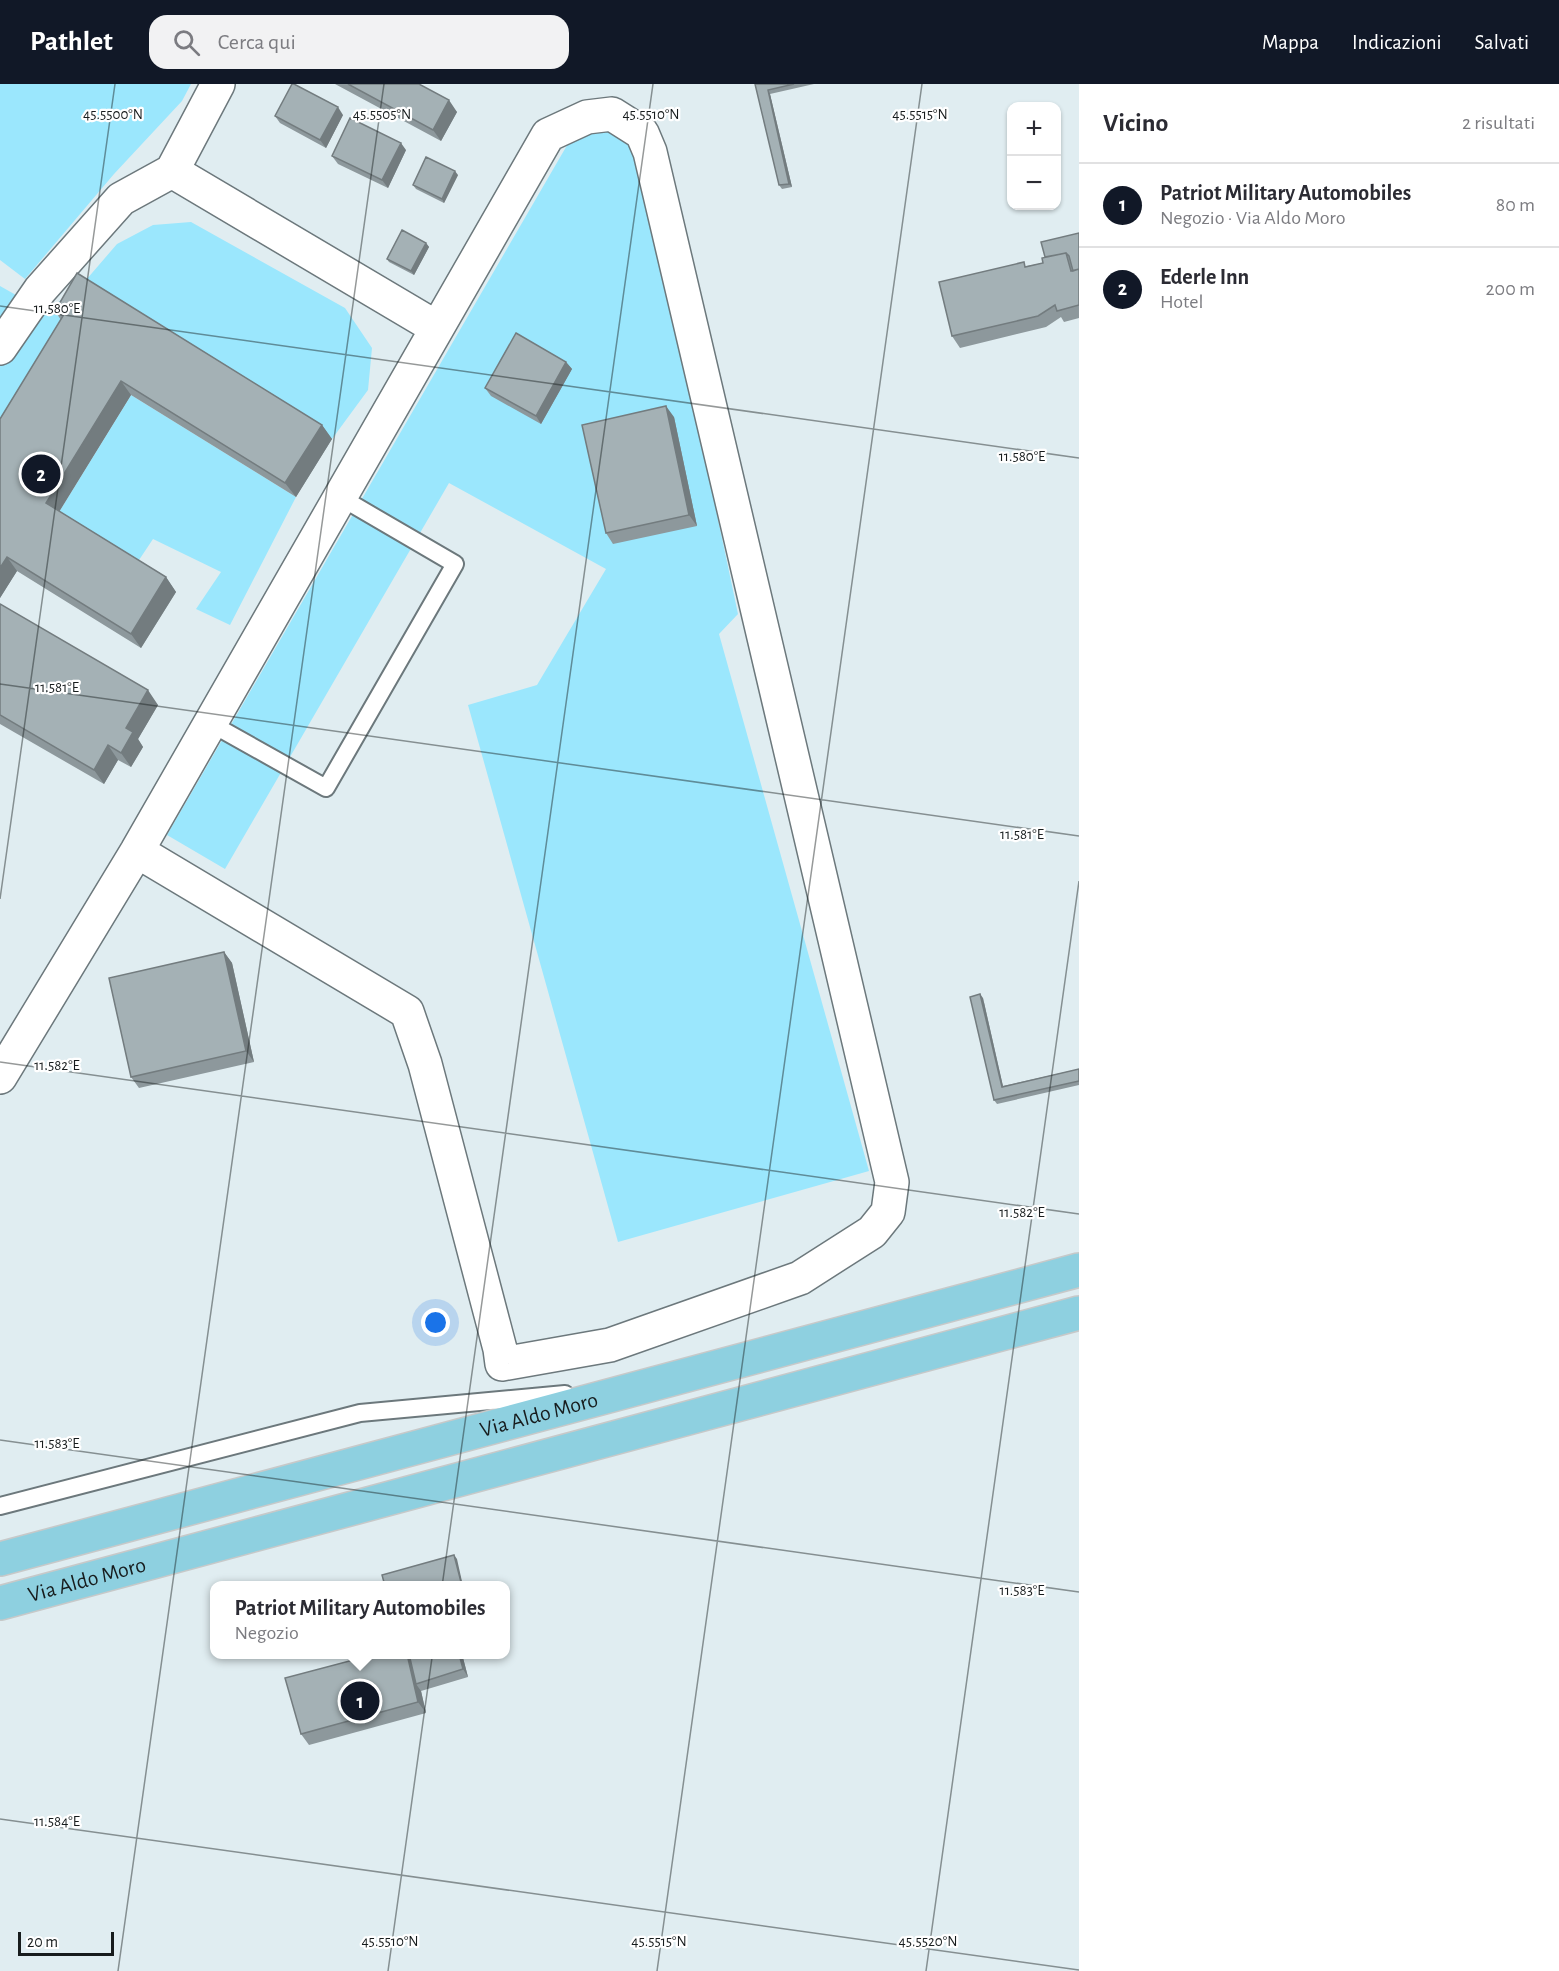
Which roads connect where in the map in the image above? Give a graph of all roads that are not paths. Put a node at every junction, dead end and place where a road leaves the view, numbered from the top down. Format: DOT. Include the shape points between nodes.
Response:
graph roads {
  1 [pos="218,84"];
  2 [pos="172,171"];
  3 [pos="436,328"];
  4 [pos="0,348"];
  5 [pos="340,497"];
  6 [pos="210,723"];
  7 [pos="137,850"];
  8 [pos="0,1077"];
  9 [pos="1079,1270"];
  10 [pos="1079,1313"];
  11 [pos="633,1388"];
  12 [pos="0,1506"];
  13 [pos="0,1559"];
  14 [pos="0,1603"];
  1 -- 2 [label="street"];
  2 -- 3 [label="street"];
  2 -- 4 [label="street" via="121,199 40,290"];
  3 -- 5 [label="street"];
  3 -- 7 [label="street" via="548,135 587,117 612,114 642,134 650,152 892,1182 888,1212 872,1232 800,1278 610,1345 502,1364 425,1064 407,1012"];
  5 -- 6 [label="street"];
  5 -- 6 [label="lane" via="455,564 326,788"];
  6 -- 7 [label="street"];
  7 -- 8 [label="street"];
  9 -- 11 [label="main road, Via Aldo Moro"];
  10 -- 14 [label="main road, Via Aldo Moro"];
  11 -- 12 [label="lane" via="360,1413"];
  11 -- 13 [label="main road, Via Aldo Moro"];
}
